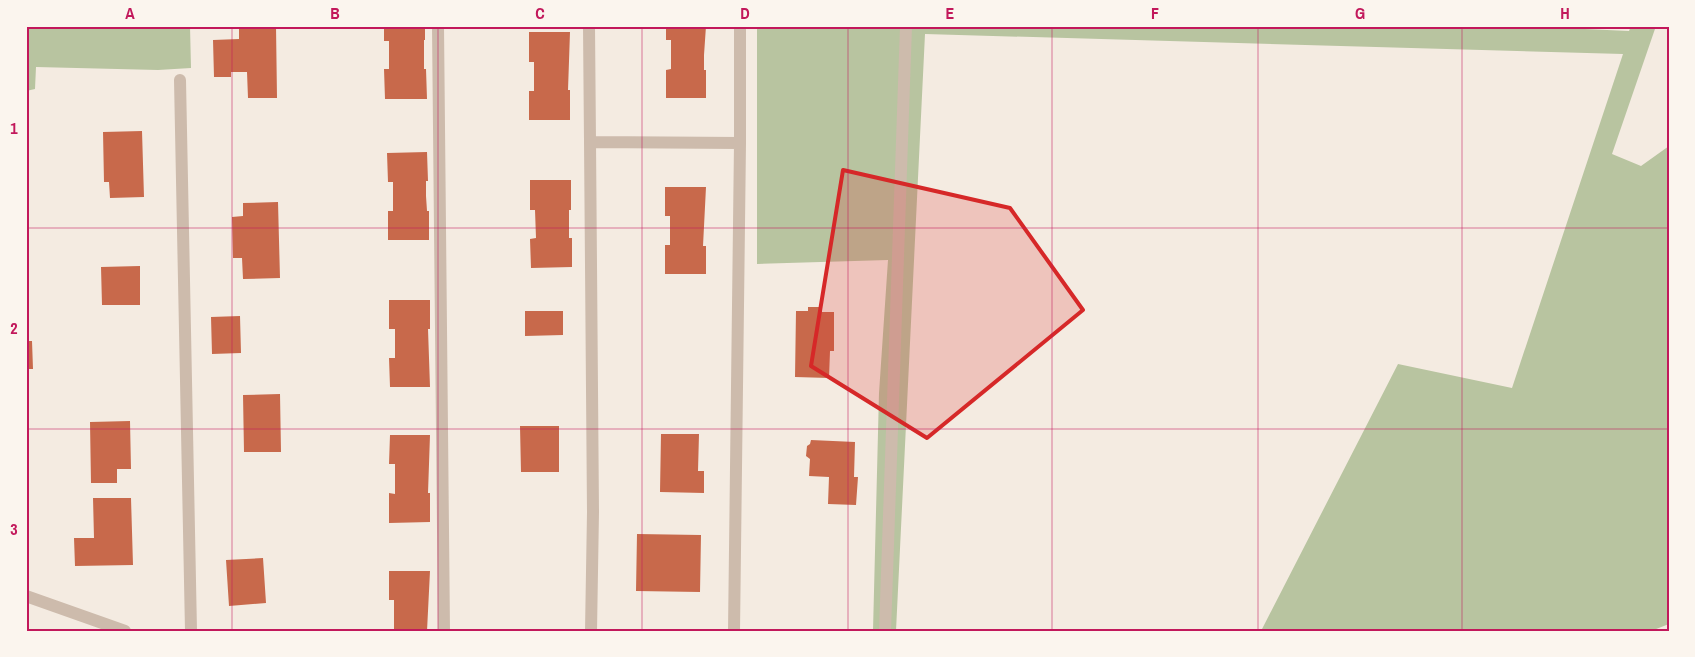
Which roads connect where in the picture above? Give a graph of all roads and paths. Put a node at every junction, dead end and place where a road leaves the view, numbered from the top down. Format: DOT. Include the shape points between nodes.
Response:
graph roads {
  1 [pos="438,26"];
  2 [pos="589,26"];
  3 [pos="740,26"];
  4 [pos="906,26"];
  5 [pos="180,80"];
  6 [pos="590,142"];
  7 [pos="740,143"];
  8 [pos="26,596"];
  9 [pos="125,631"];
  10 [pos="191,631"];
  11 [pos="444,631"];
  12 [pos="591,631"];
  13 [pos="734,631"];
  14 [pos="885,631"];
  1 -- 11 [label="street"];
  2 -- 6 [label="street"];
  3 -- 7 [label="street"];
  4 -- 14 [label="street"];
  5 -- 10 [label="street"];
  6 -- 7 [label="street"];
  6 -- 12 [label="street"];
  7 -- 13 [label="street"];
  8 -- 9 [label="street"];
}
